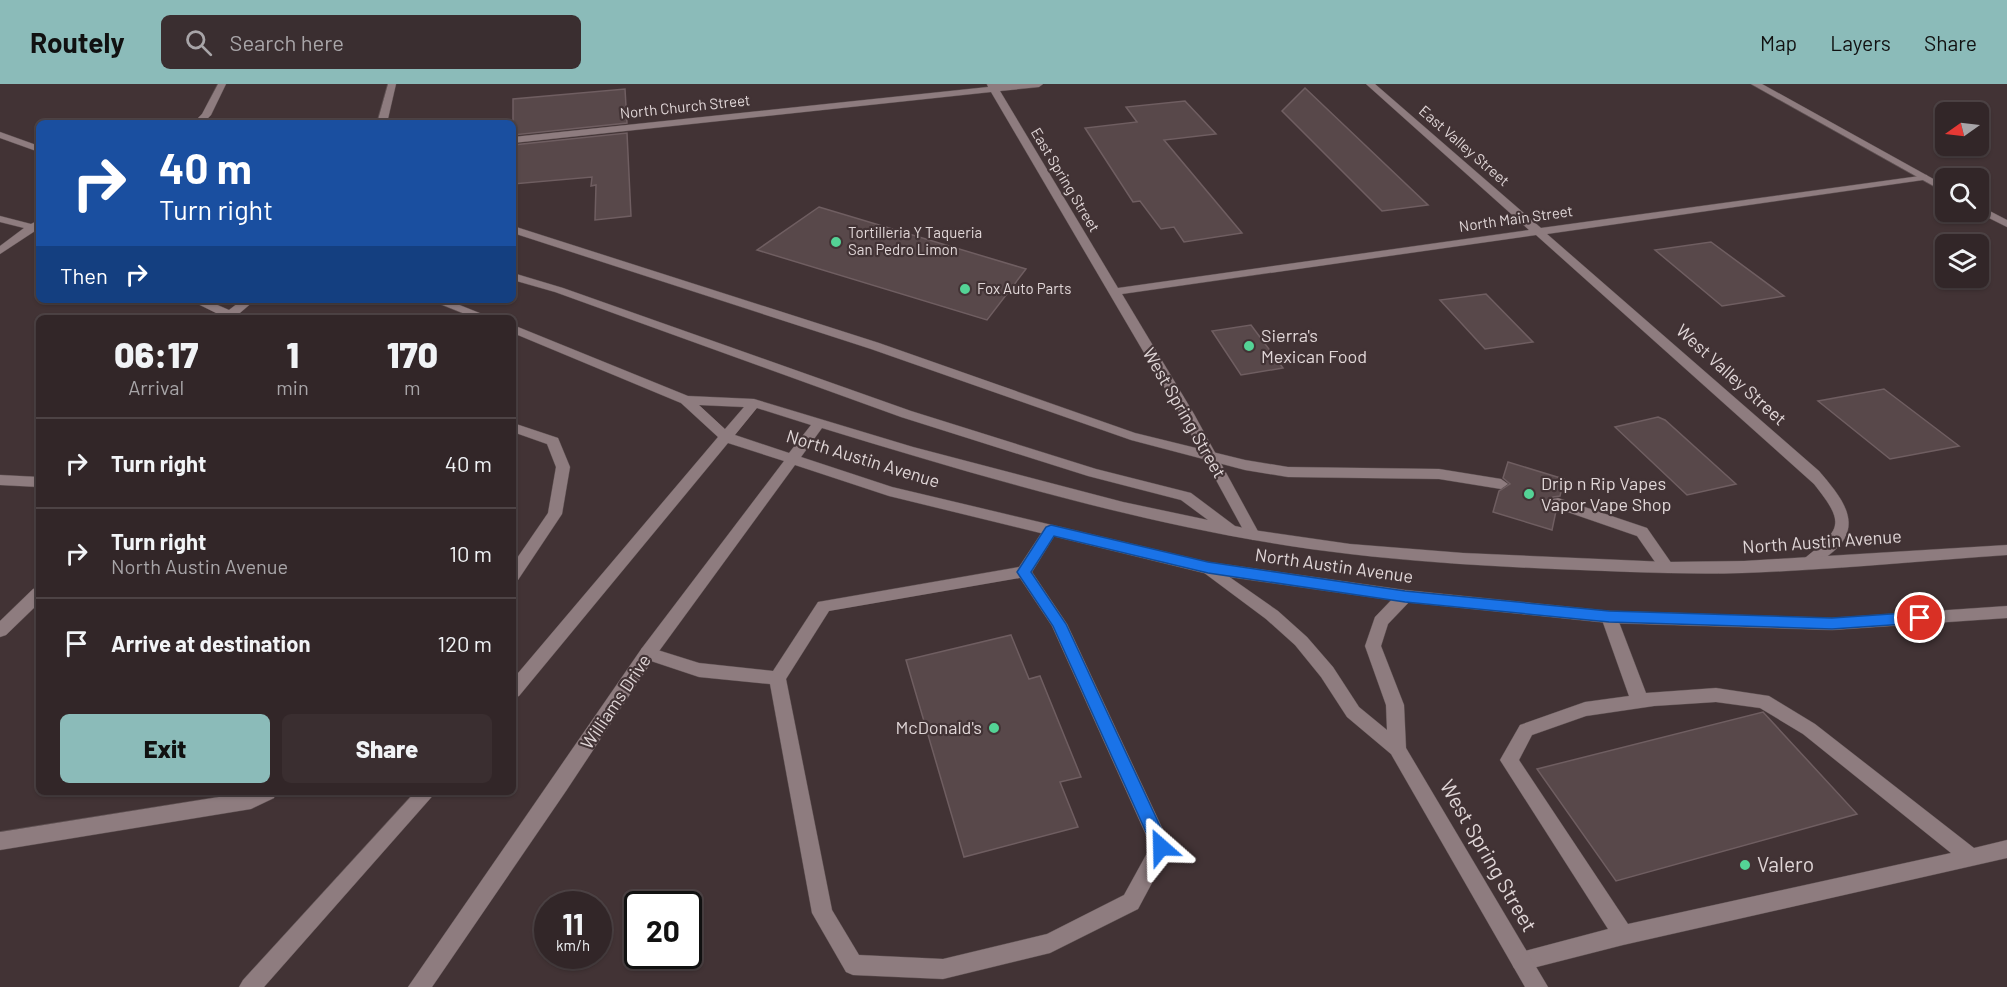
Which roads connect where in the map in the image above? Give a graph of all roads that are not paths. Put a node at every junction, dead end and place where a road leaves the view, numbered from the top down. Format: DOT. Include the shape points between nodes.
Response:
graph roads {
  1 [pos="222,84"];
  2 [pos="392,84"];
  3 [pos="1039,84"];
  4 [pos="1370,84"];
  5 [pos="1755,84"];
  6 [pos="992,87"];
  7 [pos="201,120"];
  8 [pos="383,120"];
  9 [pos="0,135"];
  10 [pos="516,140"];
  11 [pos="36,148"];
  12 [pos="1923,177"];
  13 [pos="1935,184"];
  14 [pos="1989,214"];
  15 [pos="0,219"];
  16 [pos="2007,224"];
  17 [pos="36,226"];
  18 [pos="36,227"];
  19 [pos="516,230"];
  20 [pos="1539,231"];
  21 [pos="0,251"];
  22 [pos="516,277"];
  23 [pos="1114,292"];
  24 [pos="202,303"];
  25 [pos="245,303"];
  26 [pos="444,303"];
  27 [pos="224,315"];
  28 [pos="230,315"];
  29 [pos="477,315"];
  30 [pos="516,330"];
  31 [pos="687,400"];
  32 [pos="754,404"];
  33 [pos="820,422"];
  34 [pos="516,428"];
  35 [pos="726,437"];
  36 [pos="1210,456"];
  37 [pos="793,459"];
  38 [pos="0,480"];
  39 [pos="36,482"];
  40 [pos="1501,484"];
  41 [pos="1558,503"];
  42 [pos="1051,530"];
  43 [pos="1233,531"];
  44 [pos="1252,534"];
  45 [pos="2007,550"];
  46 [pos="1810,562"];
  47 [pos="1208,568"];
  48 [pos="1667,568"];
  49 [pos="516,572"];
  50 [pos="1024,572"];
  51 [pos="36,596"];
  52 [pos="1405,596"];
  53 [pos="2007,612"];
  54 [pos="1609,617"];
  55 [pos="0,631"];
  56 [pos="648,653"];
  57 [pos="777,678"];
  58 [pos="516,687"];
  59 [pos="1640,700"];
  60 [pos="1397,749"];
  61 [pos="262,795"];
  62 [pos="411,801"];
  63 [pos="0,841"];
  64 [pos="2007,849"];
  65 [pos="1971,857"];
  66 [pos="1623,935"];
  67 [pos="1521,961"];
  68 [pos="250,987"];
  69 [pos="419,987"];
  70 [pos="1537,987"];
  1 -- 7 [label="street"];
  2 -- 8 [label="street"];
  3 -- 6 [label="street, North Church Street"];
  4 -- 20 [label="street, East Valley Street"];
  5 -- 12 [label="street"];
  6 -- 10 [label="street, North Church Street"];
  6 -- 23 [label="street, East Spring Street"];
  9 -- 11 [label="street"];
  12 -- 13 [label="street"];
  12 -- 20 [label="street, North Main Street"];
  14 -- 16 [label="street"];
  15 -- 17 [label="street"];
  18 -- 21 [label="street"];
  19 -- 36 [label="street" via="875,346 1131,436"];
  20 -- 23 [label="street, North Main Street"];
  20 -- 46 [label="street, West Valley Street" via="1814,474 1834,498 1842,520 1838,539"];
  22 -- 43 [label="street" via="906,414 1093,473 1186,496"];
  23 -- 36 [label="street, West Spring Street"];
  24 -- 27 [label="street"];
  25 -- 28 [label="street"];
  26 -- 29 [label="street"];
  30 -- 31 [label="street, North Austin Avenue"];
  31 -- 32 [label="street, North Austin Avenue"];
  31 -- 35 [label="street, North Austin Avenue"];
  32 -- 33 [label="street, North Austin Avenue"];
  32 -- 35 [label="street"];
  33 -- 37 [label="street, Williams Drive"];
  33 -- 43 [label="street, North Austin Avenue" via="1123,507"];
  34 -- 49 [label="street" via="553,441 563,467 555,514"];
  35 -- 37 [label="street, North Austin Avenue"];
  35 -- 58 [label="street"];
  36 -- 40 [label="street" via="1288,472 1439,474"];
  36 -- 44 [label="street, West Spring Street"];
  37 -- 42 [label="street, North Austin Avenue" via="889,490"];
  37 -- 56 [label="street, Williams Drive"];
  38 -- 39 [label="street"];
  41 -- 48 [label="street" via="1642,532"];
  42 -- 47 [label="street, North Austin Avenue"];
  42 -- 50 [label="street"];
  43 -- 44 [label="street, North Austin Avenue"];
  44 -- 48 [label="street, North Austin Avenue" via="1350,549 1452,558"];
  45 -- 46 [label="street, North Austin Avenue"];
  46 -- 48 [label="street, North Austin Avenue"];
  47 -- 52 [label="street, North Austin Avenue"];
  47 -- 60 [label="street, West Spring Street" via="1301,641 1353,712"];
  50 -- 57 [label="street" via="824,606"];
  50 -- 57 [label="street" via="1059,624 1161,847 1131,902 1050,943 943,969 853,965 822,913"];
  51 -- 55 [label="street"];
  52 -- 54 [label="street, North Austin Avenue"];
  52 -- 60 [label="street, West Spring Street" via="1381,621 1373,646 1395,705"];
  53 -- 54 [label="street, North Austin Avenue" via="1832,624"];
  54 -- 59 [label="street"];
  56 -- 57 [label="street" via="699,670"];
  56 -- 69 [label="street, Williams Drive"];
  59 -- 65 [label="street" via="1716,695 1763,701 1809,729"];
  59 -- 66 [label="street" via="1585,709 1526,730 1509,760"];
  60 -- 67 [label="street, West Spring Street"];
  61 -- 63 [label="street" via="251,801"];
  62 -- 68 [label="street"];
  64 -- 65 [label="street"];
  65 -- 66 [label="street"];
  66 -- 67 [label="street"];
  67 -- 70 [label="street, West Spring Street"];
}
